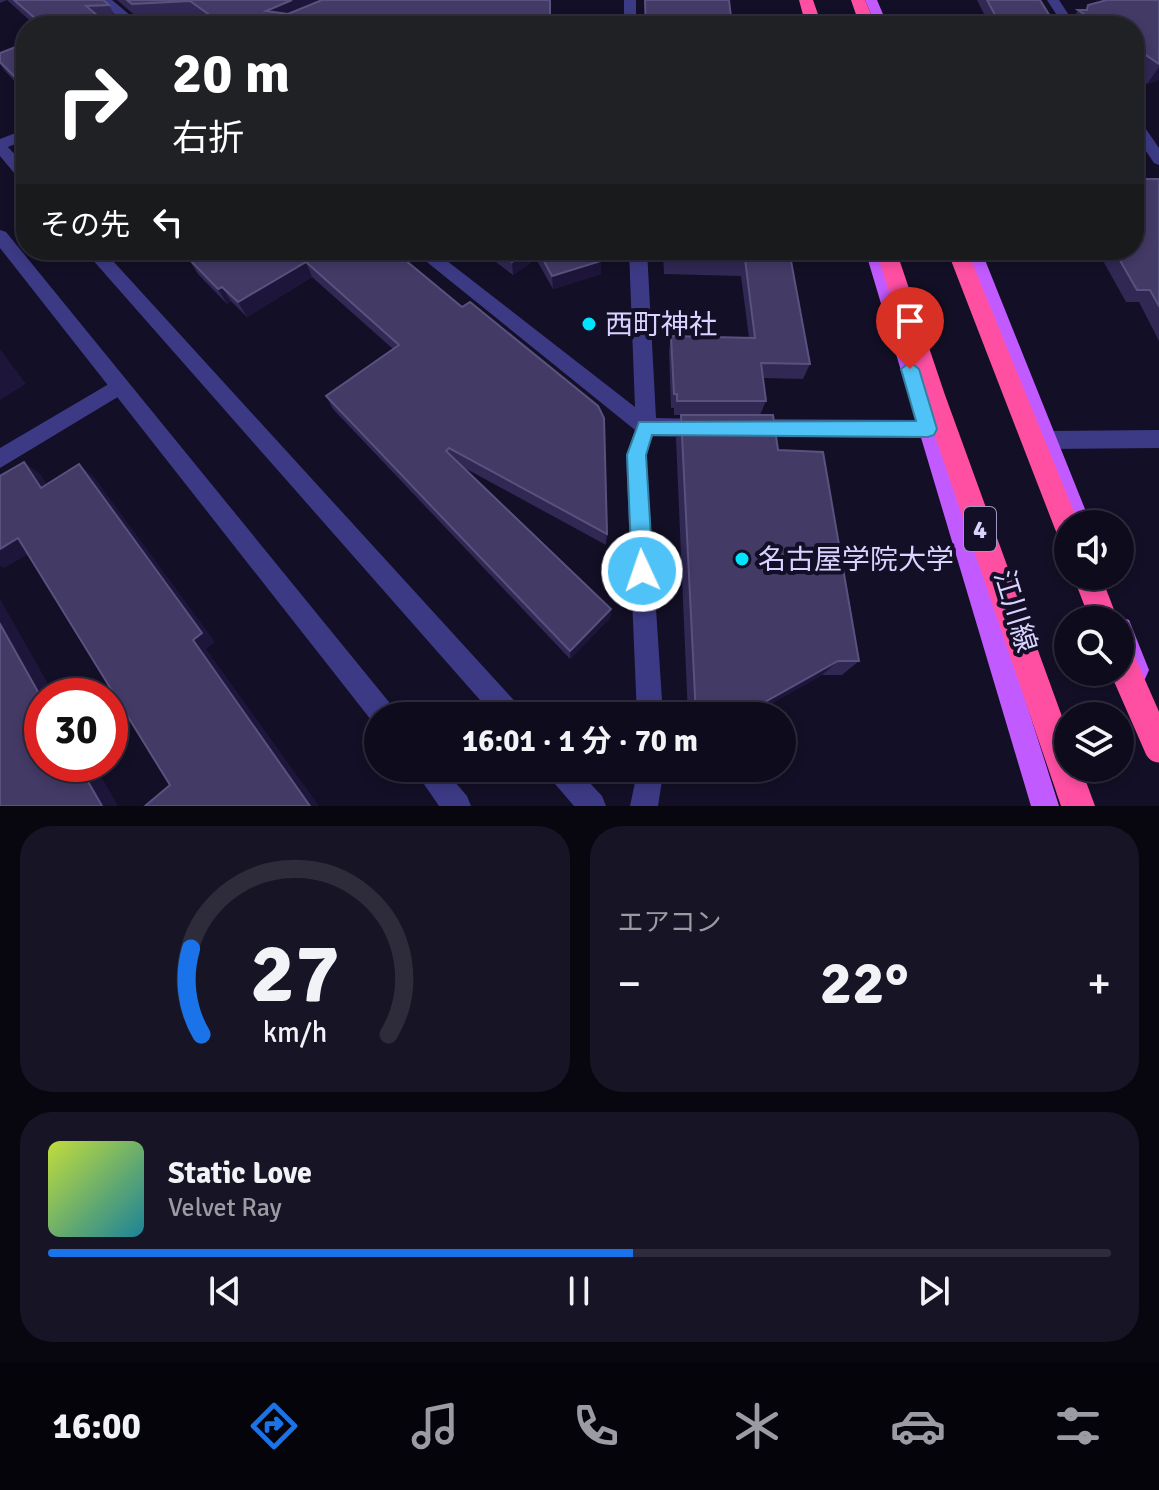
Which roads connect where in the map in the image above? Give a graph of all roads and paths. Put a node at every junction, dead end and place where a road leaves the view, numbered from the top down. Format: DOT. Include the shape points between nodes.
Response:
graph roads {
  1 [pos="104,0"];
  2 [pos="124,16"];
  3 [pos="1144,137"];
  4 [pos="0,146"];
  5 [pos="1159,160"];
  6 [pos="16,164"];
  7 [pos="0,236"];
  8 [pos="16,256"];
  9 [pos="19,260"];
  10 [pos="102,260"];
  11 [pos="434,260"];
  12 [pos="638,260"];
  13 [pos="877,260"];
  14 [pos="889,260"];
  15 [pos="961,260"];
  16 [pos="976,260"];
  17 [pos="119,386"];
  18 [pos="646,427"];
  19 [pos="928,429"];
  20 [pos="1159,439"];
  21 [pos="1048,440"];
  22 [pos="0,459"];
  23 [pos="1060,510"];
  24 [pos="1075,510"];
  25 [pos="1134,666"];
  26 [pos="1132,686"];
  27 [pos="373,702"];
  28 [pos="498,702"];
  29 [pos="649,702"];
  30 [pos="1159,731"];
  31 [pos="1159,748"];
  32 [pos="437,782"];
  33 [pos="571,782"];
  34 [pos="648,782"];
  35 [pos="457,806"];
  36 [pos="592,806"];
  37 [pos="644,806"];
  38 [pos="1045,806"];
  39 [pos="1078,806"];
  1 -- 2 [label="street"];
  3 -- 5 [label="street"];
  4 -- 6 [label="street"];
  7 -- 8 [label="street"];
  9 -- 17 [label="street"];
  10 -- 28 [label="street"];
  11 -- 18 [label="street"];
  12 -- 18 [label="street"];
  13 -- 19 [label="main road, 江川線"];
  14 -- 39 [label="highway, 4"];
  15 -- 23 [label="highway"];
  16 -- 21 [label="main road"];
  17 -- 22 [label="street"];
  17 -- 27 [label="street"];
  18 -- 19 [label="street"];
  18 -- 29 [label="street" via="636,455"];
  19 -- 38 [label="main road, 江川線"];
  20 -- 21 [label="street"];
  21 -- 24 [label="main road"];
  25 -- 30 [label="main road"];
  26 -- 31 [label="highway, bridge"];
  32 -- 35 [label="street"];
  33 -- 36 [label="street"];
  34 -- 37 [label="street"];
}
